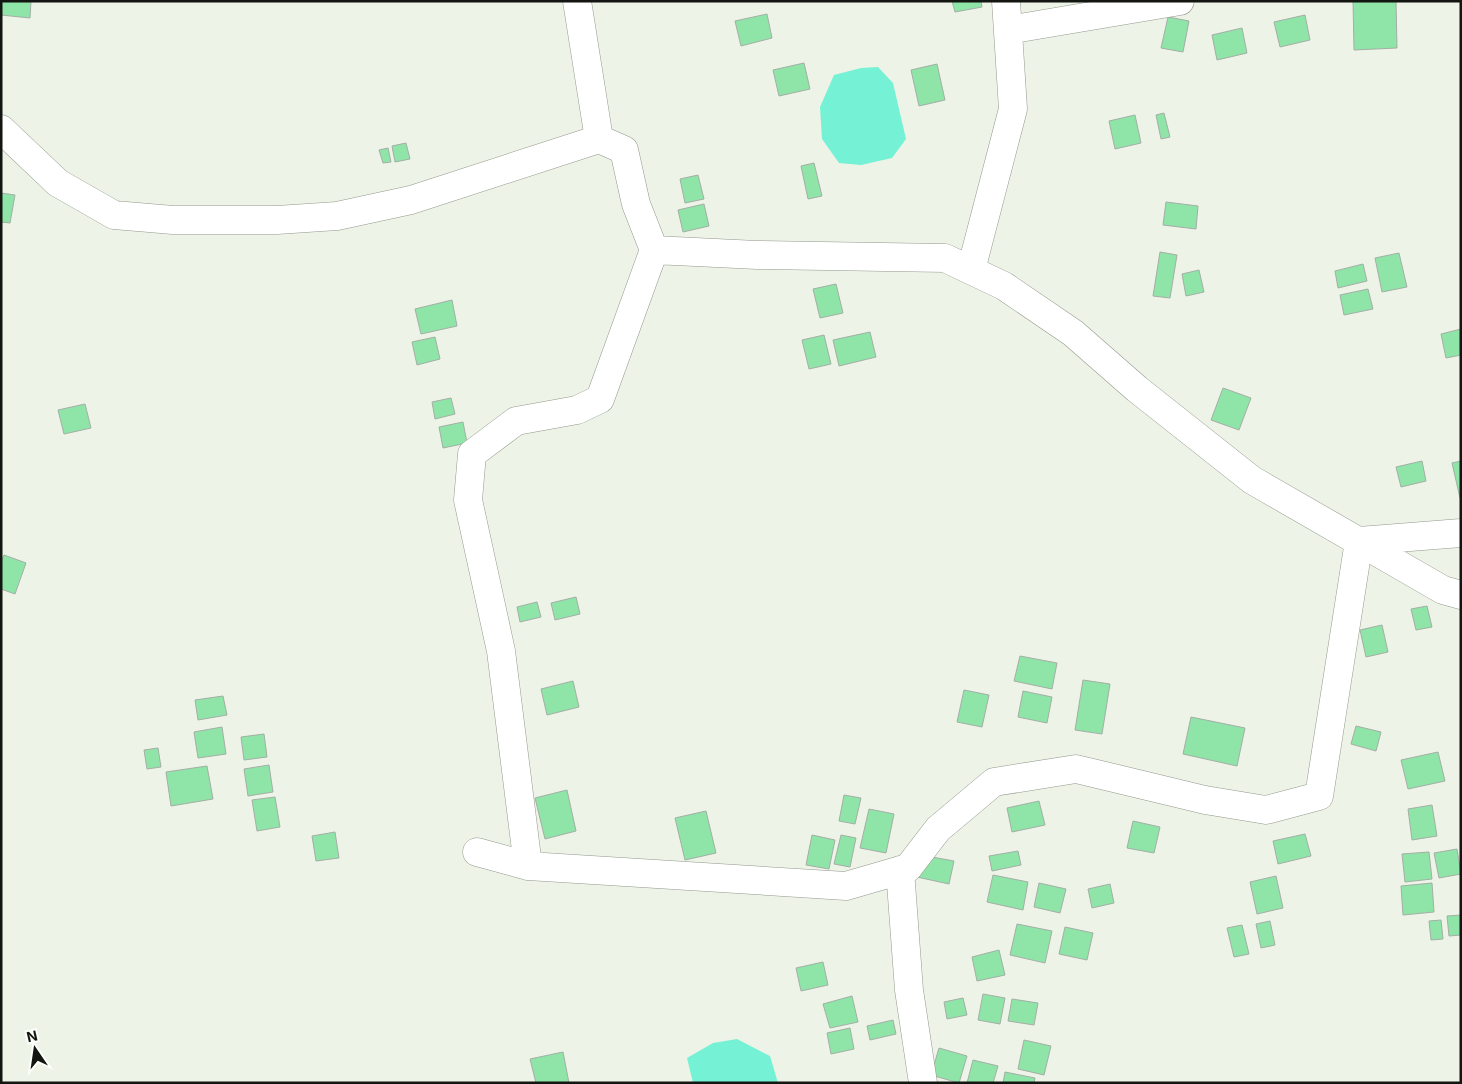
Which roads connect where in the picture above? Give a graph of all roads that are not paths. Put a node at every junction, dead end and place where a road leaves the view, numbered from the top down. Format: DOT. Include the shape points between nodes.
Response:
graph roads {
  1 [pos="577,1"];
  2 [pos="1006,1"];
  3 [pos="1180,1"];
  4 [pos="1008,30"];
  5 [pos="1,129"];
  6 [pos="599,138"];
  7 [pos="654,250"];
  8 [pos="971,270"];
  9 [pos="1461,533"];
  10 [pos="1359,541"];
  11 [pos="1461,596"];
  12 [pos="477,852"];
  13 [pos="528,866"];
  14 [pos="900,870"];
  15 [pos="923,1083"];
  1 -- 6 [label="street"];
  2 -- 4 [label="street"];
  3 -- 4 [label="street"];
  4 -- 8 [label="street" via="1013,109"];
  5 -- 6 [label="street" via="58,183 114,215 173,220 277,220 337,216 411,200"];
  6 -- 7 [label="street" via="624,150 636,204"];
  7 -- 8 [label="street" via="945,258"];
  7 -- 13 [label="street" via="600,399 577,410 516,421 472,454 468,500 501,651"];
  8 -- 10 [label="street" via="1004,286 1073,333 1137,389 1252,480"];
  9 -- 10 [label="street"];
  10 -- 11 [label="street" via="1443,590"];
  10 -- 14 [label="street" via="1318,796 1266,810 1205,800 1076,769 994,782 938,829 908,868"];
  12 -- 13 [label="street"];
  13 -- 14 [label="street" via="846,886"];
  14 -- 15 [label="street" via="909,990"];
}
